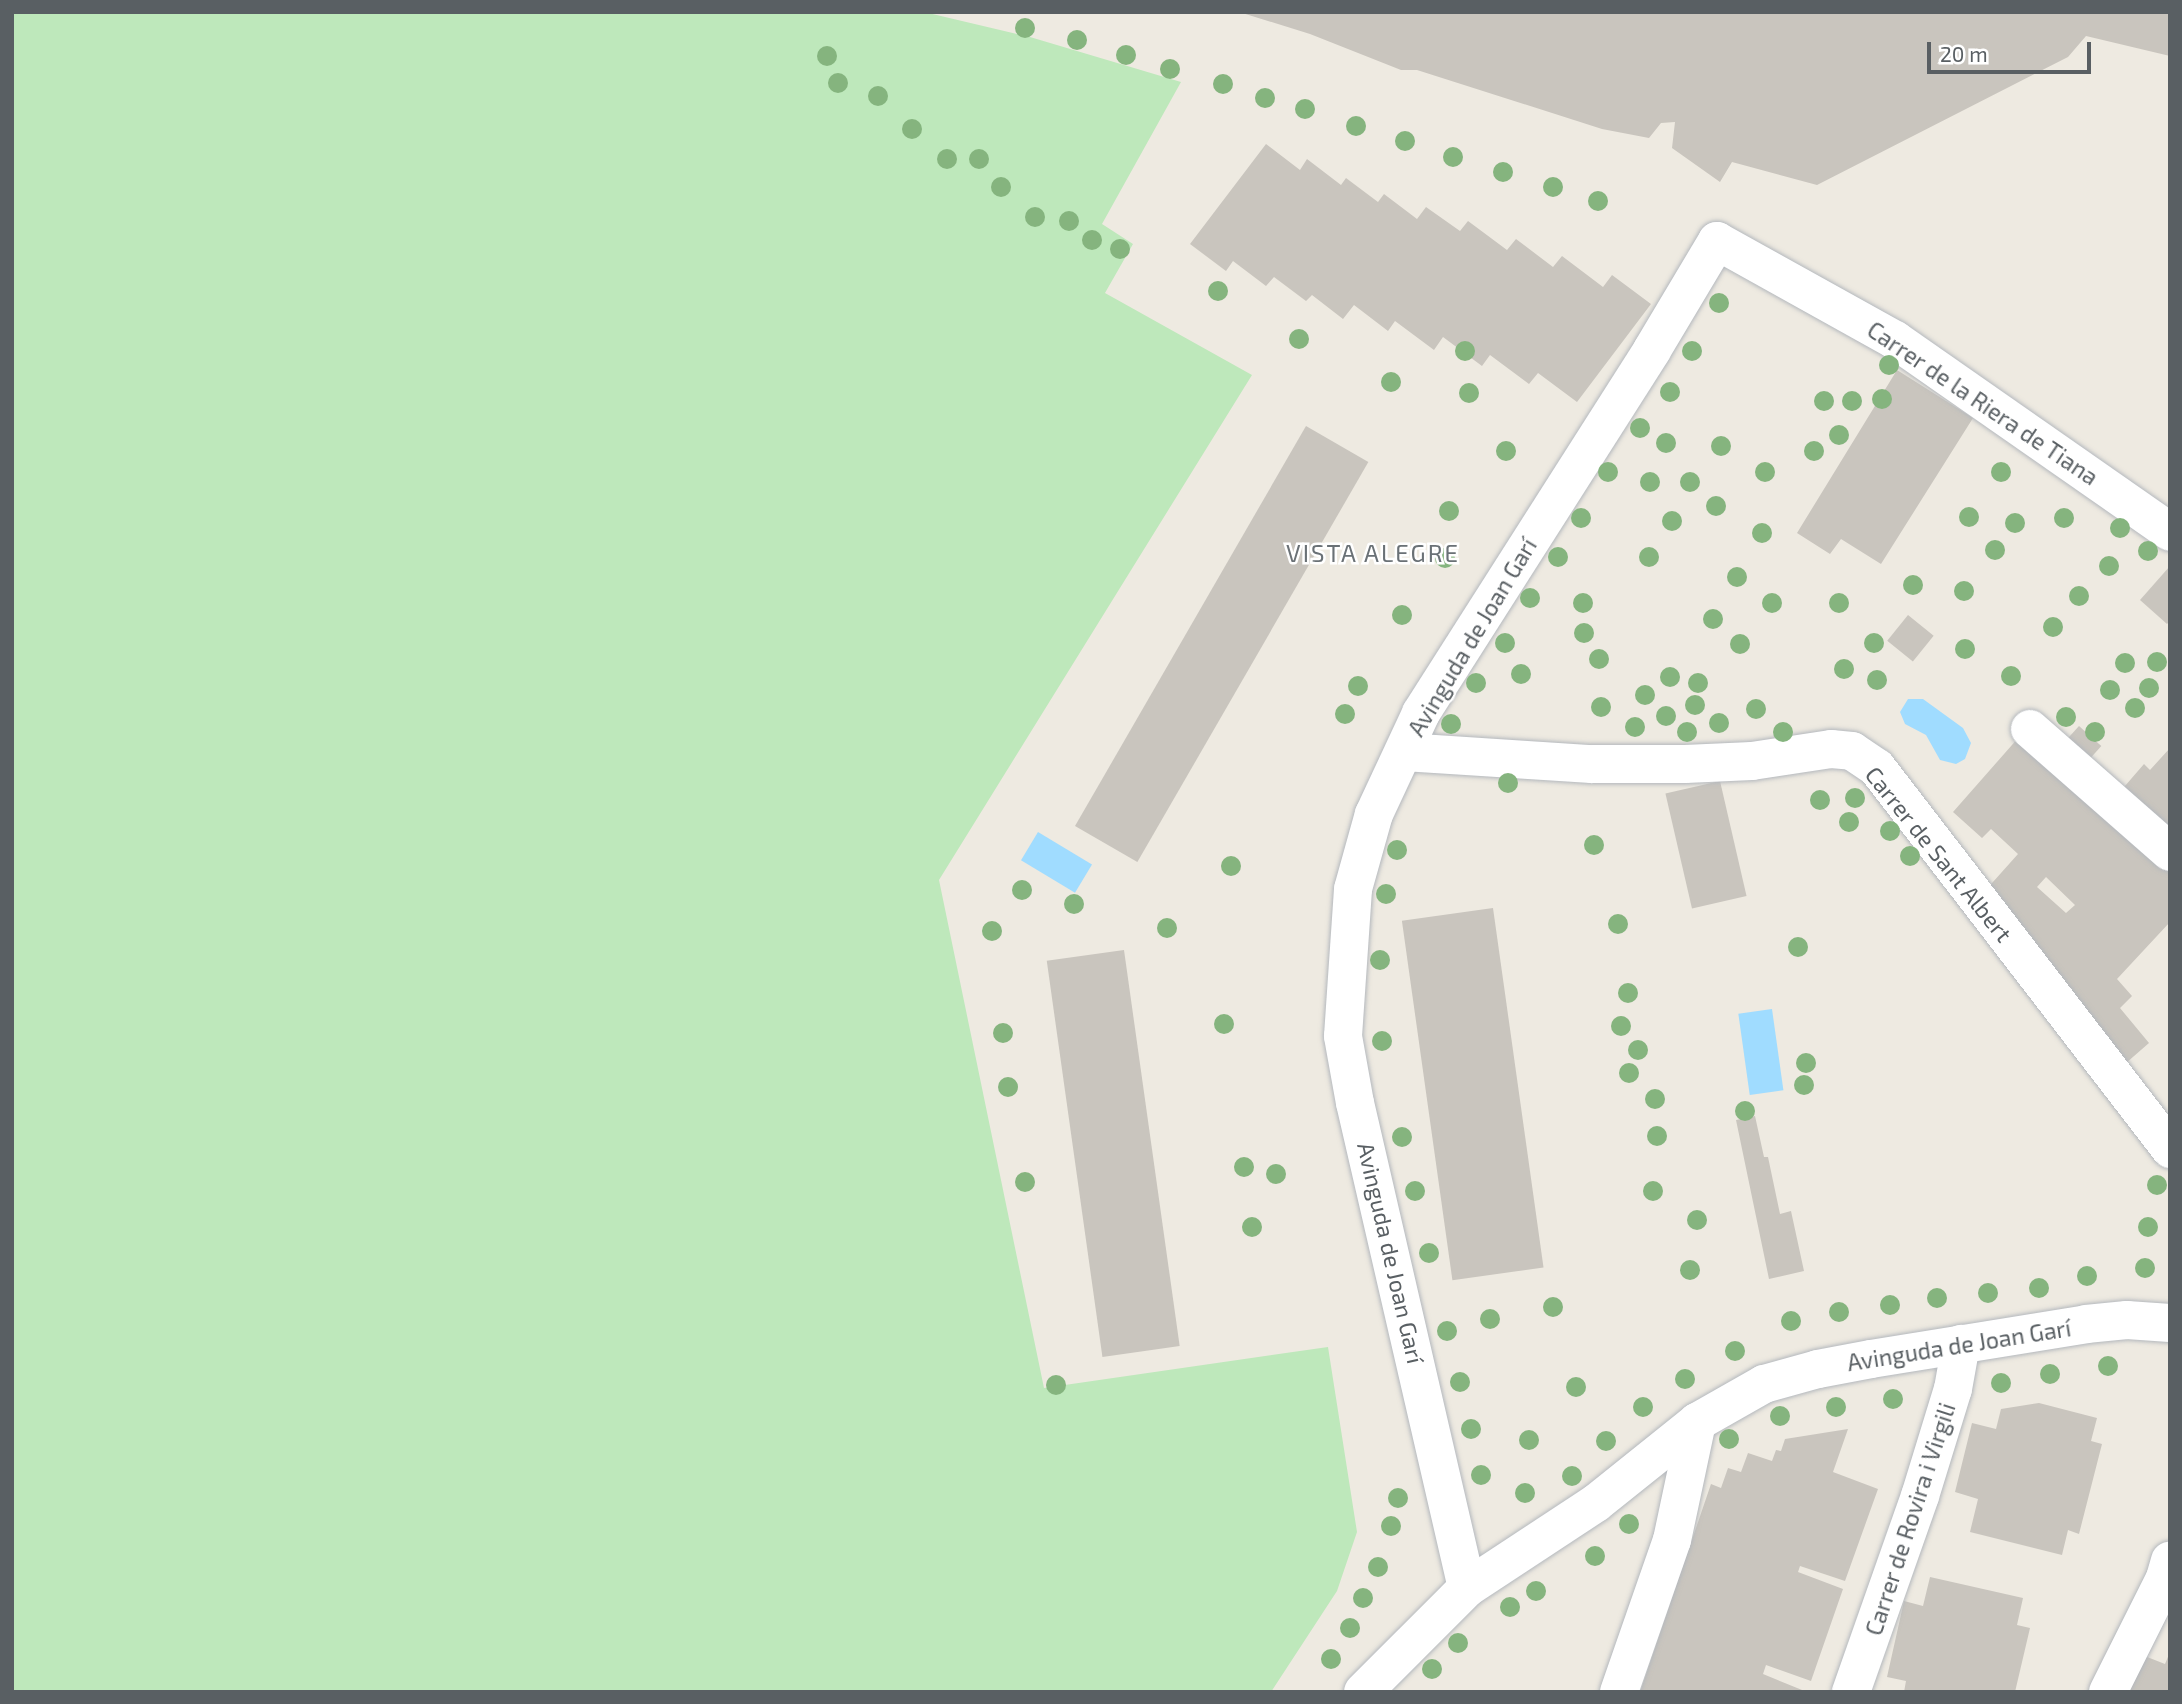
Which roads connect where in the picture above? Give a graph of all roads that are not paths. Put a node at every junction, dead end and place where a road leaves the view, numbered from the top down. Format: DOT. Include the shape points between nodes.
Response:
graph roads {
  1 [pos="1717,241"];
  2 [pos="2170,532"];
  3 [pos="2029,729"];
  4 [pos="1404,752"];
  5 [pos="2170,852"];
  6 [pos="2170,1149"];
  7 [pos="2170,1323"];
  8 [pos="1961,1344"];
  9 [pos="1697,1422"];
  10 [pos="2170,1561"];
  11 [pos="1467,1588"];
  12 [pos="1363,1692"];
  13 [pos="1619,1692"];
  14 [pos="1851,1692"];
  15 [pos="2108,1692"];
  1 -- 2 [label="street, Carrer de la Riera de Tiana" via="1895,340"];
  1 -- 4 [label="street, Avinguda de Joan Garí" via="1421,713"];
  3 -- 5 [label="street"];
  4 -- 6 [label="street, Carrer de Sant Albert" via="1592,764 1685,764 1752,761 1831,749 1852,751 1877,768"];
  4 -- 11 [label="street, Avinguda de Joan Garí" via="1374,814 1353,889 1343,1036"];
  7 -- 8 [label="street, Avinguda de Joan Garí" via="2127,1320 2086,1324"];
  8 -- 9 [label="street, Avinguda de Joan Garí" via="1818,1368 1764,1384"];
  8 -- 14 [label="street, Carrer de Rovira i Virgili" via="1953,1390 1920,1496"];
  9 -- 11 [label="street, Avinguda de Joan Garí" via="1596,1503"];
  9 -- 13 [label="street" via="1672,1540"];
  10 -- 15 [label="street"];
  11 -- 12 [label="street"];
}
